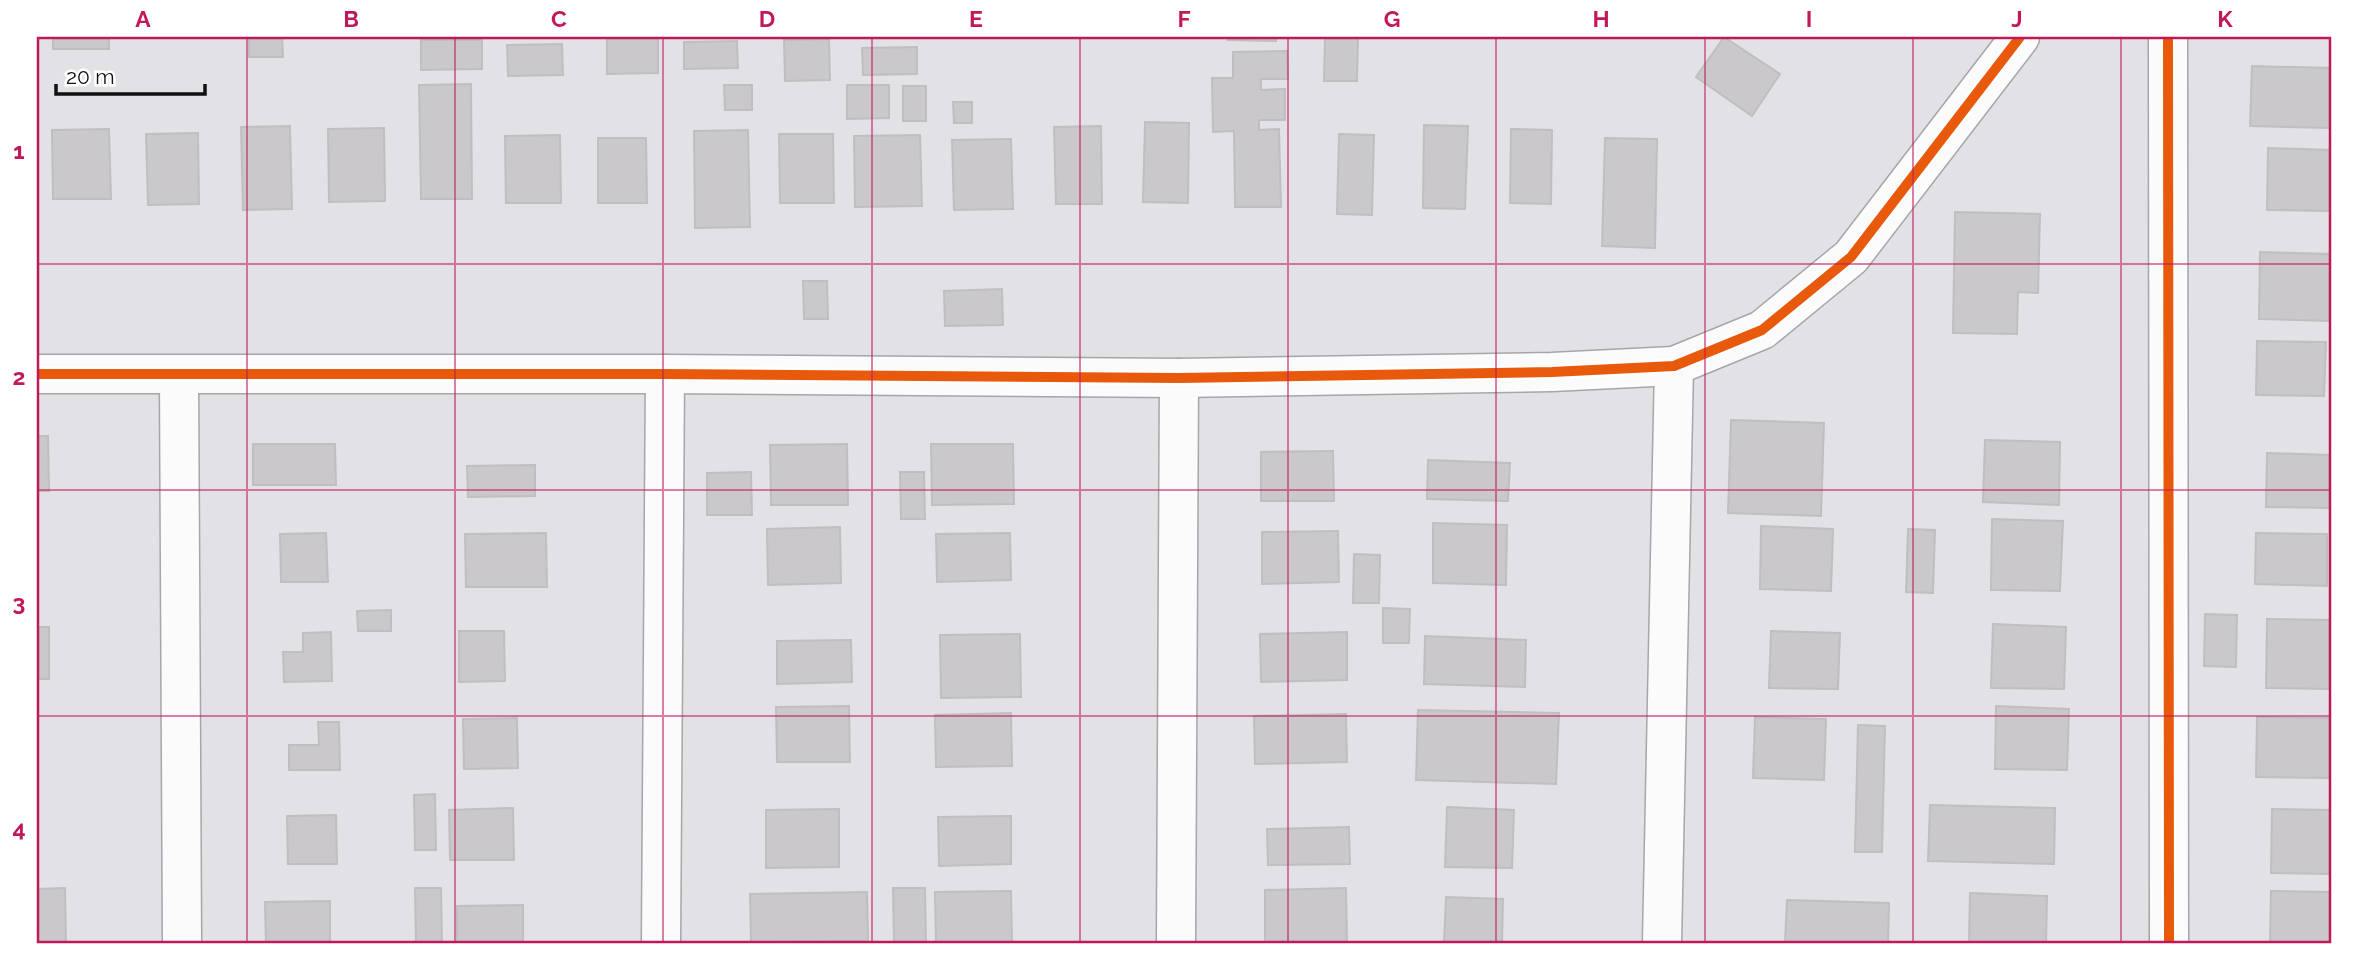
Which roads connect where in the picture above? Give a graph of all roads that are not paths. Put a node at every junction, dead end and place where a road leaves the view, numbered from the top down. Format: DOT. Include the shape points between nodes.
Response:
graph roads {
  1 [pos="2021,37"];
  2 [pos="2168,37"];
  3 [pos="1674,366"];
  4 [pos="37,374"];
  5 [pos="665,374"];
  6 [pos="179,375"];
  7 [pos="1179,378"];
  8 [pos="182,943"];
  9 [pos="661,943"];
  10 [pos="1176,943"];
  11 [pos="1662,943"];
  12 [pos="2169,943"];
  1 -- 3 [label="street" via="1851,257 1762,330"];
  2 -- 12 [label="street"];
  3 -- 7 [label="street"];
  3 -- 11 [label="street"];
  4 -- 6 [label="street"];
  5 -- 6 [label="street"];
  5 -- 7 [label="street"];
  5 -- 9 [label="street"];
  6 -- 8 [label="street"];
  7 -- 10 [label="street"];
}
